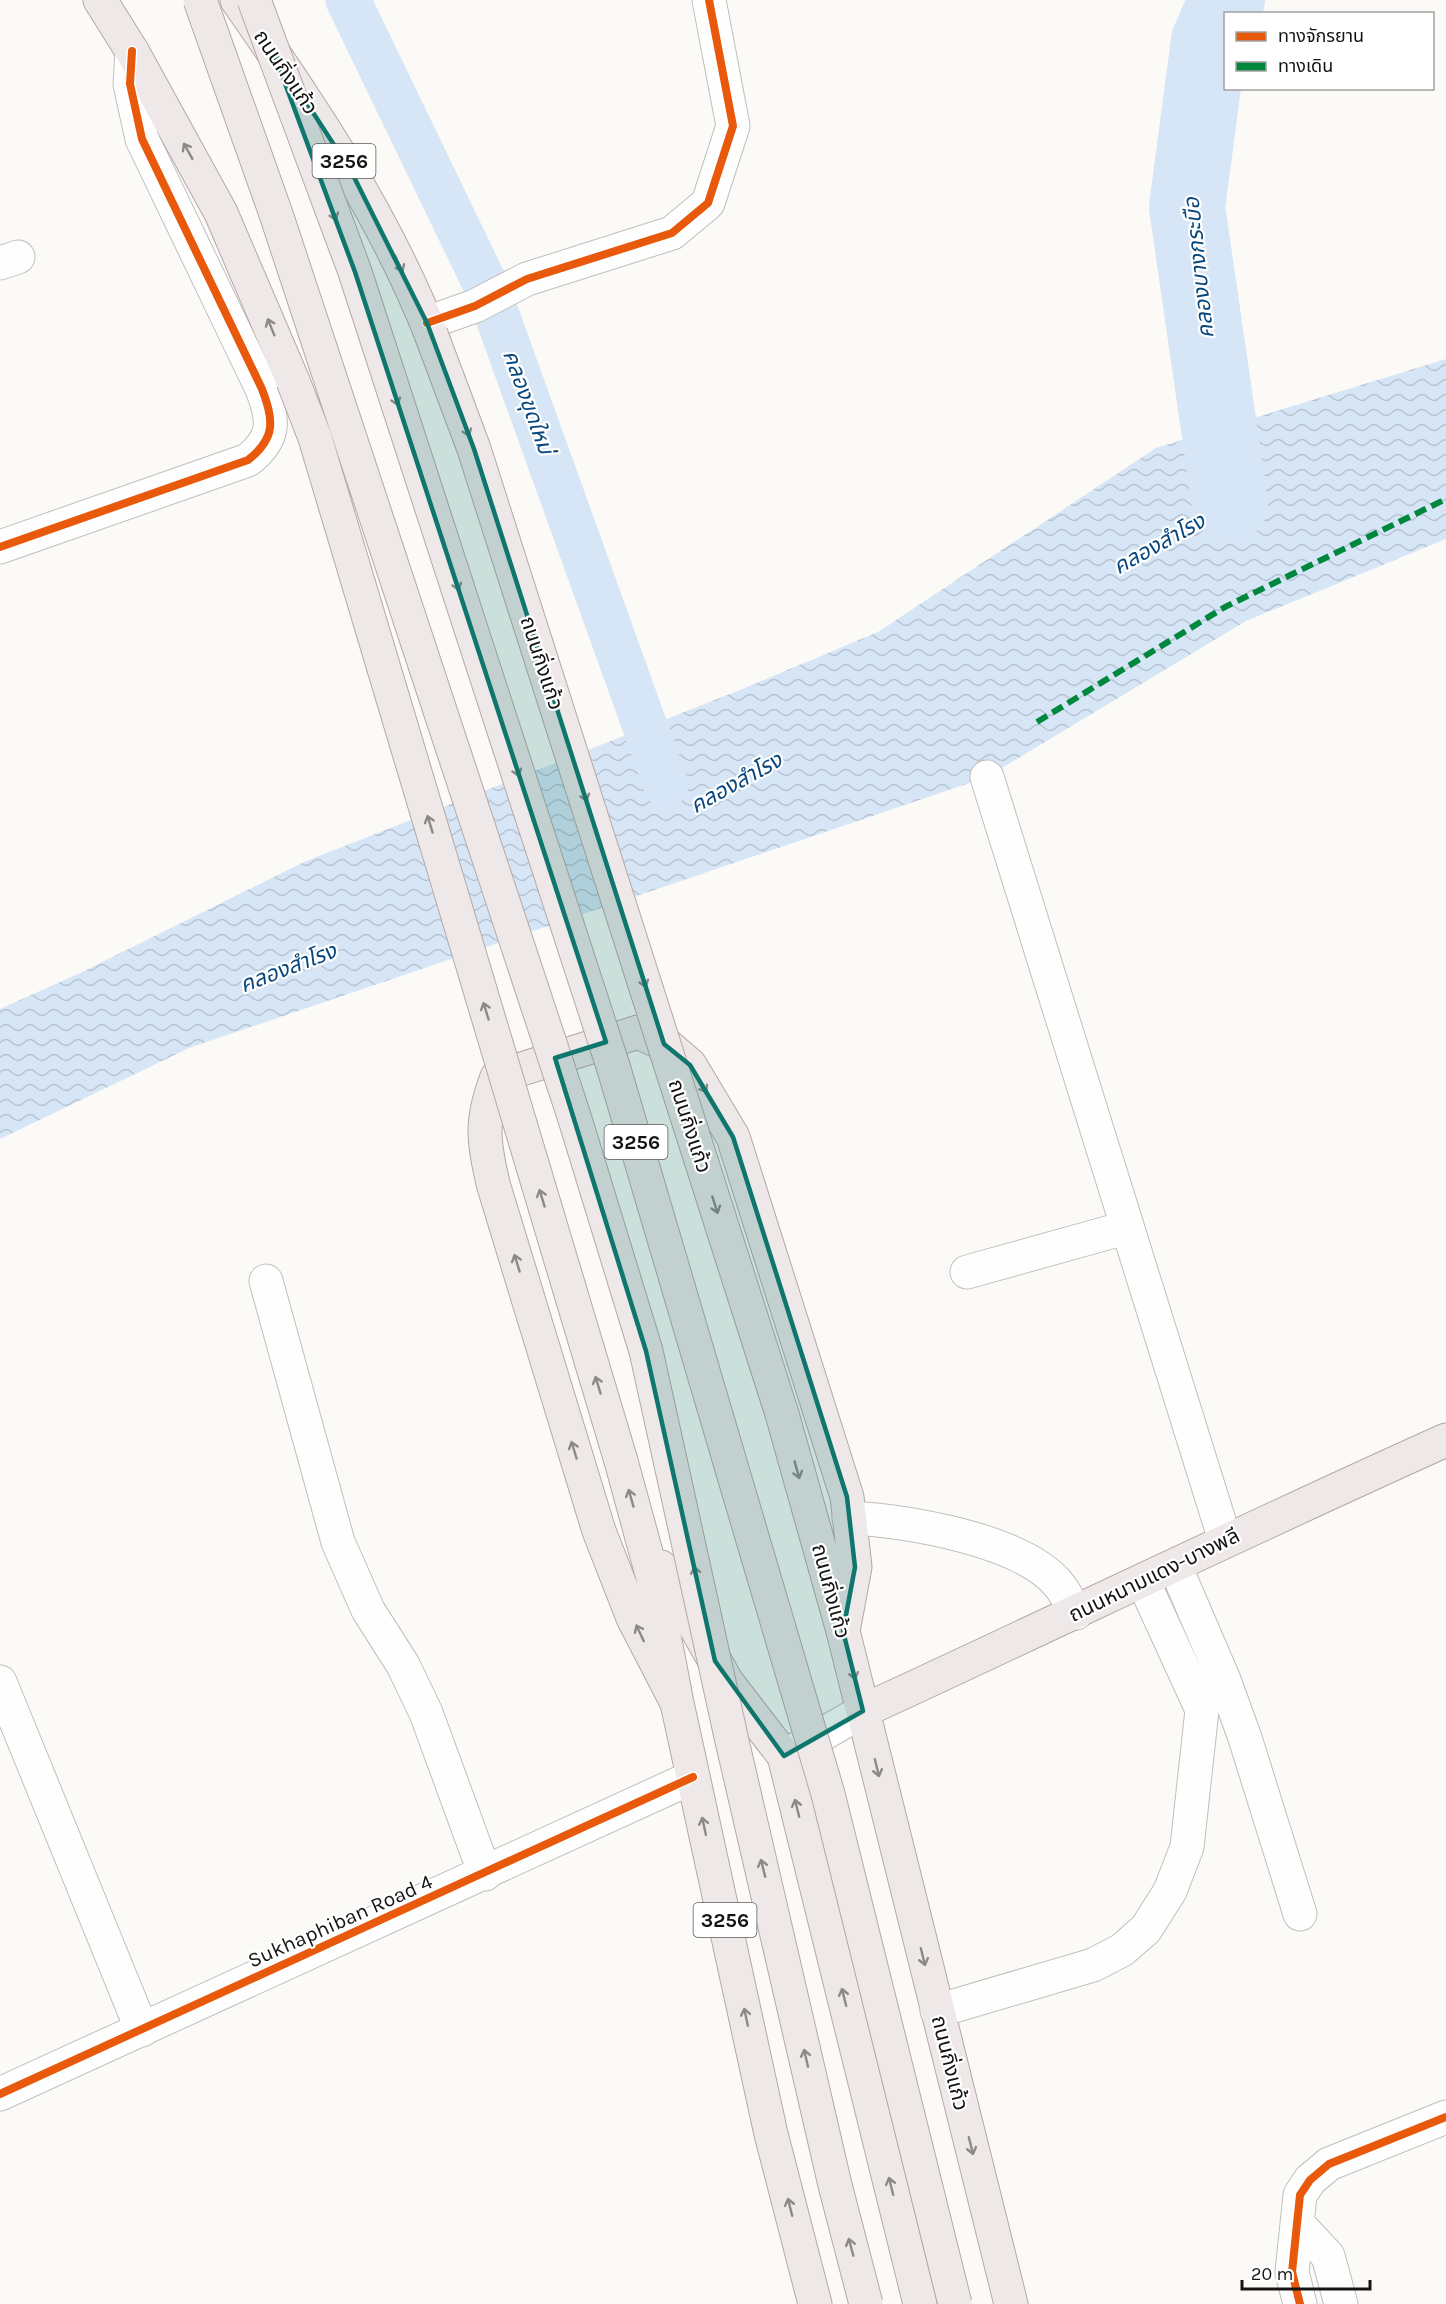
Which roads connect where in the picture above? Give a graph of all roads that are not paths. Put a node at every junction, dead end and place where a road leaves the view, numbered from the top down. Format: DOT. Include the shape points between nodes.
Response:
graph roads {
  1 [pos="100,0"];
  2 [pos="200,0"];
  3 [pos="237,0"];
  4 [pos="254,0"];
  5 [pos="709,0"];
  6 [pos="132,51"];
  7 [pos="429,328"];
  8 [pos="0,547"];
  9 [pos="987,777"];
  10 [pos="1125,1228"];
  11 [pos="967,1272"];
  12 [pos="266,1281"];
  13 [pos="1446,1440"];
  14 [pos="849,1518"];
  15 [pos="642,1534"];
  16 [pos="1225,1540"];
  17 [pos="1175,1566"];
  18 [pos="1143,1581"];
  19 [pos="1076,1613"];
  20 [pos="843,1631"];
  21 [pos="0,1682"];
  22 [pos="677,1703"];
  23 [pos="863,1711"];
  24 [pos="784,1756"];
  25 [pos="693,1777"];
  26 [pos="485,1874"];
  27 [pos="1300,1914"];
  28 [pos="937,2012"];
  29 [pos="142,2030"];
  30 [pos="0,2094"];
  31 [pos="1446,2118"];
  32 [pos="1299,2224"];
  33 [pos="815,2304"];
  34 [pos="866,2304"];
  35 [pos="920,2304"];
  36 [pos="955,2304"];
  37 [pos="1011,2304"];
  38 [pos="1300,2304"];
  39 [pos="1341,2304"];
  1 -- 6 [label="main road, 3256"];
  34 -- 2 [label="main road, 3256, one-way, bridge" via="732,1741 646,1351 574,1116 276,214"];
  3 -- 7 [label="main road, ถนนกิ่งแก้ว / 3256, one-way" via="351,171"];
  4 -- 36 [label="main road, 3256, one-way, bridge" via="355,273 613,1066 828,1794"];
  5 -- 7 [label="street" via="733,126 708,203 672,232 528,279"];
  6 -- 8 [label="street" via="130,84 142,139 262,389 270,411 267,440 248,460"];
  15 -- 6 [label="main road, 3256, one-way, bridge" via="315,438 221,213"];
  7 -- 20 [label="main road, ถนนกิ่งแก้ว / 3256, one-way, bridge" via="478,460 782,1414"];
  9 -- 10 [label="street"];
  10 -- 11 [label="street"];
  10 -- 16 [label="street" via="1149,1290"];
  12 -- 26 [label="street" via="338,1542 368,1610 403,1665 426,1713"];
  13 -- 16 [label="main road, ถนนหนามแดง-บางพลี"];
  14 -- 19 [label="street" via="884,1519 994,1545 1030,1562 1059,1584"];
  14 -- 20 [label="main road" via="855,1567"];
  22 -- 14 [label="main road, one-way" via="633,1618 598,1532 494,1187 483,1131 487,1103 497,1077 638,1032 668,1046 690,1065 733,1137 847,1497"];
  15 -- 22 [label="main road, 3256"];
  15 -- 24 [label="main road" via="727,1682"];
  16 -- 17 [label="main road, ถนนหนามแดง-บางพลี"];
  17 -- 18 [label="main road, ถนนหนามแดง-บางพลี"];
  17 -- 27 [label="street" via="1245,1738"];
  18 -- 19 [label="main road, ถนนหนามแดง-บางพลี"];
  18 -- 28 [label="street" via="1202,1710 1187,1847 1170,1891 1146,1929 1122,1950 1093,1965"];
  19 -- 23 [label="main road, ถนนหนามแดง-บางพลี"];
  20 -- 23 [label="main road, ถนนกิ่งแก้ว / 3256, one-way"];
  21 -- 29 [label="street"];
  22 -- 25 [label="main road, 3256"];
  23 -- 24 [label="street"];
  23 -- 28 [label="main road, ถนนกิ่งแก้ว / 3256, one-way"];
  35 -- 24 [label="main road, one-way"];
  25 -- 26 [label="street, Sukhaphiban Road 4"];
  33 -- 25 [label="main road, 3256, one-way" via="771,2134"];
  26 -- 29 [label="street, Sukhaphiban Road 4"];
  28 -- 37 [label="main road, ถนนกิ่งแก้ว / 3256, one-way"];
  29 -- 30 [label="street, Sukhaphiban Road 4"];
  31 -- 32 [label="street" via="1329,2164 1300,2195"];
  32 -- 38 [label="street" via="1292,2272"];
  32 -- 39 [label="street" via="1328,2256"];
}
